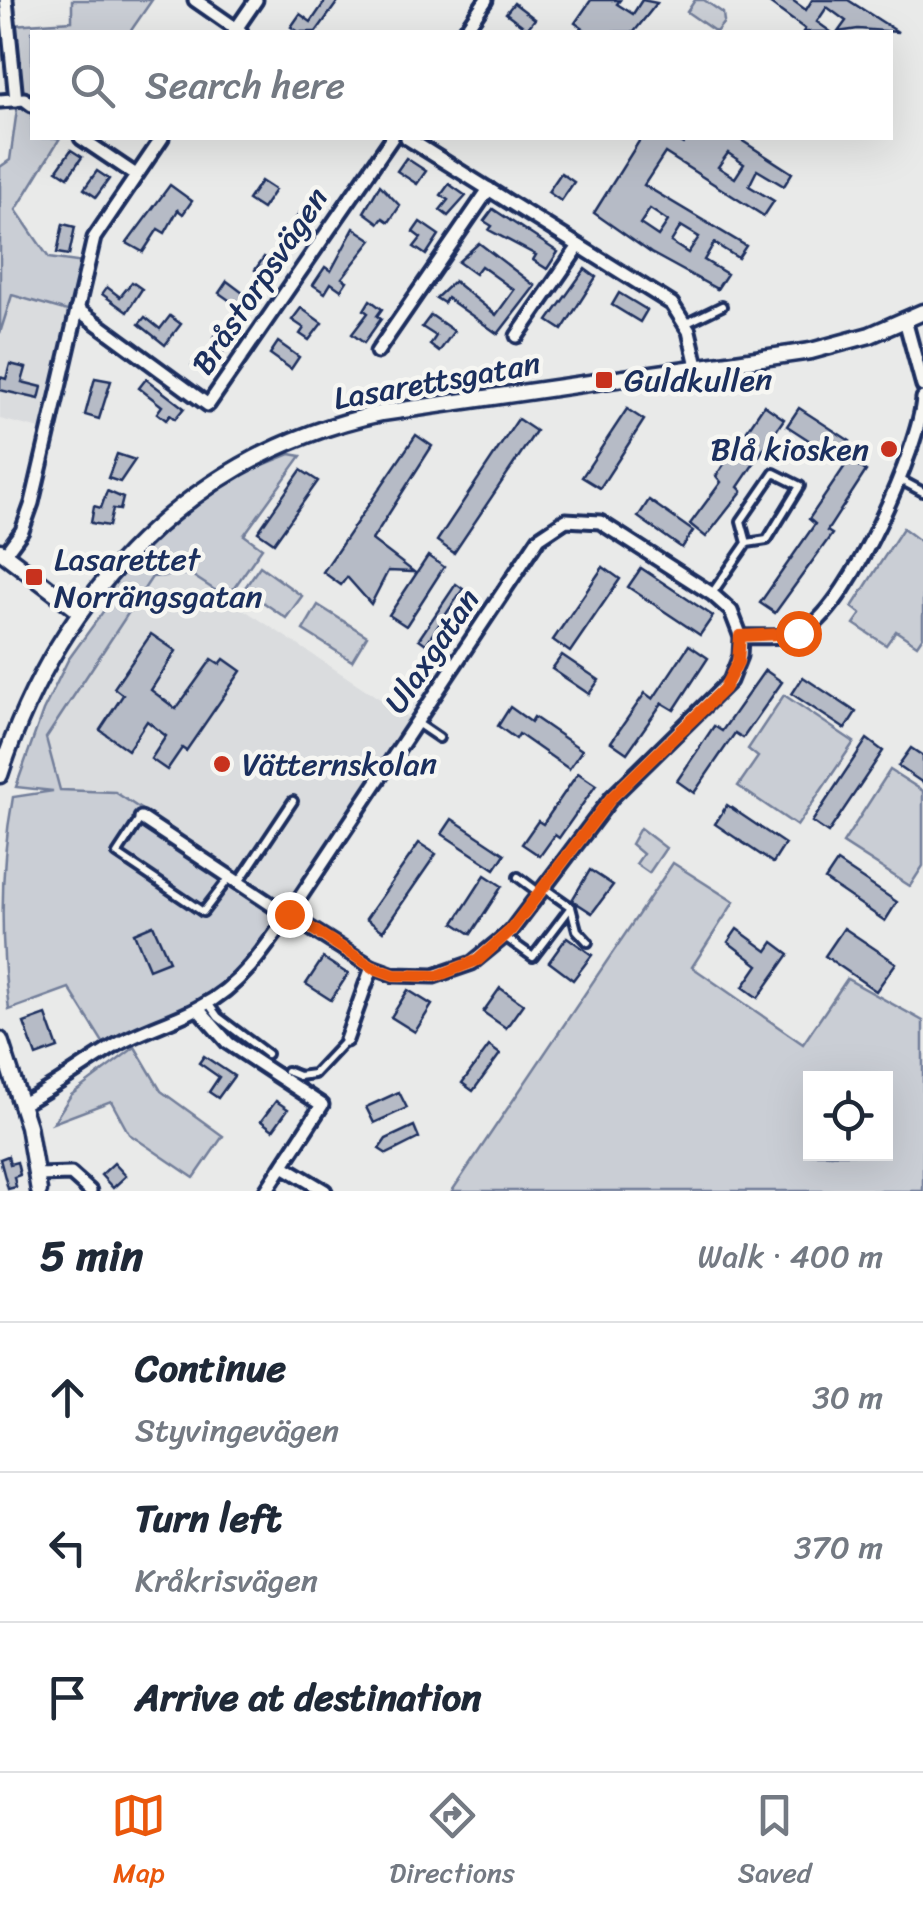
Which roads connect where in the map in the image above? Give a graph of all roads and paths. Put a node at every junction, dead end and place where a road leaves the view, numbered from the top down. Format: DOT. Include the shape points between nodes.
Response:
graph roads {
  1 [pos="6,0"];
  2 [pos="195,0"];
  3 [pos="256,0"];
  4 [pos="486,0"];
  5 [pos="236,30"];
  6 [pos="238,30"];
  7 [pos="465,30"];
  8 [pos="16,100"];
  9 [pos="0,102"];
  10 [pos="30,104"];
  11 [pos="84,140"];
  12 [pos="161,140"];
  13 [pos="391,140"];
  14 [pos="410,140"];
  15 [pos="136,175"];
  16 [pos="489,189"];
  17 [pos="579,246"];
  18 [pos="722,306"];
  19 [pos="77,309"];
  20 [pos="923,312"];
  21 [pos="905,320"];
  22 [pos="686,324"];
  23 [pos="517,336"];
  24 [pos="377,352"];
  25 [pos="697,366"];
  26 [pos="923,386"];
  27 [pos="923,398"];
  28 [pos="920,423"];
  29 [pos="898,479"];
  30 [pos="923,492"];
  31 [pos="747,543"];
  32 [pos="2,553"];
  33 [pos="712,594"];
  34 [pos="79,611"];
  35 [pos="740,636"];
  36 [pos="417,723"];
  37 [pos="439,738"];
  38 [pos="0,775"];
  39 [pos="293,800"];
  40 [pos="141,818"];
  41 [pos="518,876"];
  42 [pos="234,880"];
  43 [pos="541,890"];
  44 [pos="570,907"];
  45 [pos="289,914"];
  46 [pos="505,937"];
  47 [pos="588,942"];
  48 [pos="372,967"];
  49 [pos="203,1006"];
  50 [pos="0,1040"];
  51 [pos="346,1040"];
  52 [pos="267,1054"];
  53 [pos="287,1071"];
  54 [pos="22,1104"];
  55 [pos="282,1166"];
  56 [pos="38,1183"];
  57 [pos="90,1191"];
  58 [pos="266,1191"];
  59 [pos="325,1191"];
  1 -- 8 [label="street"];
  2 -- 5 [label="street"];
  3 -- 6 [label="street"];
  4 -- 7 [label="street"];
  8 -- 9 [label="street"];
  8 -- 10 [label="street"];
  11 -- 15 [label="street"];
  12 -- 15 [label="street"];
  13 -- 19 [label="street, Bråstorpsvägen" via="208,405"];
  14 -- 16 [label="street"];
  15 -- 19 [label="street" via="94,238"];
  16 -- 17 [label="street"];
  16 -- 24 [label="street"];
  17 -- 22 [label="street" via="666,300"];
  17 -- 23 [label="street"];
  18 -- 22 [label="lane"];
  19 -- 32 [label="street" via="28,516"];
  20 -- 21 [label="street, Lasarettsgatan"];
  21 -- 25 [label="street, Lasarettsgatan" via="811,351"];
  21 -- 26 [label="street"];
  22 -- 25 [label="street"];
  25 -- 34 [label="street, Lasarettsgatan" via="382,413 302,436 232,472 174,513"];
  27 -- 28 [label="street"];
  28 -- 29 [label="street"];
  29 -- 30 [label="lane"];
  29 -- 35 [label="street" via="872,538 818,620 789,635"];
  31 -- 31 [label="lane" via="767,540 800,486 774,473 740,522"];
  31 -- 33 [label="lane"];
  32 -- 34 [label="street"];
  33 -- 35 [label="street" via="731,611"];
  33 -- 36 [label="street, Ulaxgatan" via="600,522 558,523 539,538"];
  34 -- 38 [label="street, Lasarettsgatan" via="43,670"];
  35 -- 43 [label="street" via="738,662 724,689 612,797"];
  36 -- 37 [label="lane"];
  36 -- 45 [label="street, Ulaxgatan"];
  39 -- 42 [label="lane"];
  40 -- 42 [label="street"];
  40 -- 42 [label="lane" via="117,854 203,912"];
  41 -- 43 [label="lane"];
  42 -- 45 [label="street"];
  43 -- 44 [label="lane"];
  43 -- 46 [label="street"];
  44 -- 46 [label="lane" via="533,956"];
  44 -- 47 [label="lane"];
  45 -- 48 [label="street"];
  45 -- 49 [label="street, Ulaxgatan" via="252,965"];
  46 -- 48 [label="street" via="478,960 437,976 404,977"];
  48 -- 51 [label="street"];
  49 -- 52 [label="lane"];
  49 -- 54 [label="street, Ulaxgatan" via="124,1041"];
  49 -- 55 [label="street" via="216,1034 322,1105"];
  50 -- 54 [label="street"];
  51 -- 53 [label="lane" via="314,1074"];
  54 -- 56 [label="street"];
  55 -- 58 [label="street"];
  55 -- 59 [label="street"];
  56 -- 57 [label="street" via="71,1174"];
}
